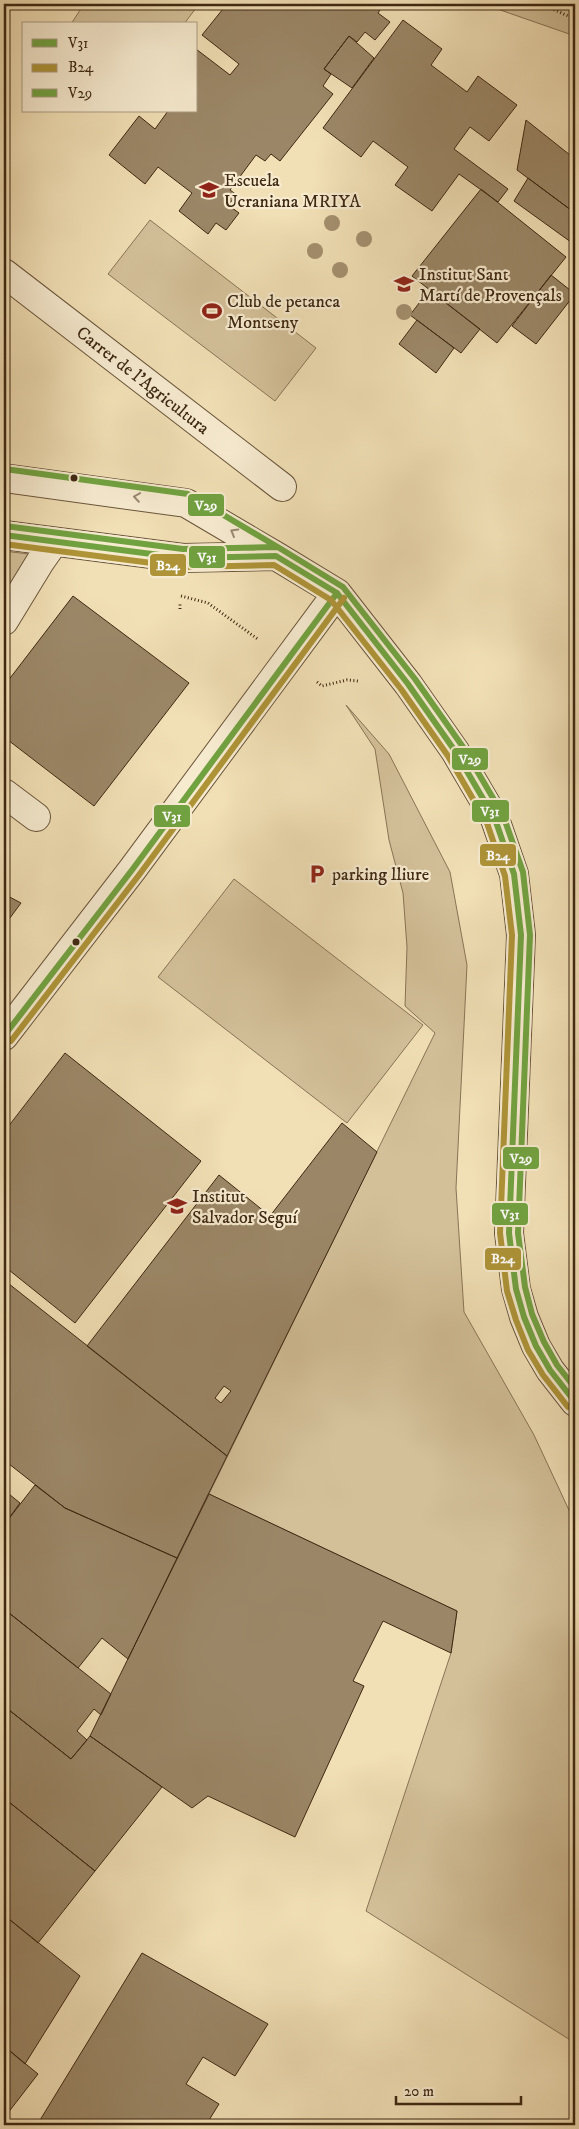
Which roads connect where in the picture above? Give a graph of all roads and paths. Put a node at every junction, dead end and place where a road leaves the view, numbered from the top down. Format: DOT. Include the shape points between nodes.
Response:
graph roads {
  1 [pos="542,4"];
  2 [pos="575,19"];
  3 [pos="4,273"];
  4 [pos="4,478"];
  5 [pos="282,487"];
  6 [pos="4,535"];
  7 [pos="54,542"];
  8 [pos="276,556"];
  9 [pos="337,593"];
  10 [pos="180,596"];
  11 [pos="180,603"];
  12 [pos="180,609"];
  13 [pos="4,621"];
  14 [pos="245,630"];
  15 [pos="360,681"];
  16 [pos="322,686"];
  17 [pos="4,793"];
  18 [pos="36,817"];
  19 [pos="4,1036"];
  20 [pos="575,1402"];
  1 -- 2 [label="path"];
  3 -- 5 [label="street, Carrer de l'Agricultura"];
  8 -- 4 [label="street, one-way" via="186,503"];
  6 -- 7 [label="street"];
  7 -- 8 [label="street" via="183,558"];
  7 -- 13 [label="street"];
  8 -- 9 [label="street"];
  9 -- 19 [label="street" via="132,870"];
  9 -- 20 [label="street" via="456,751 495,819 514,874 520,945 509,1233 516,1289 524,1317 550,1370"];
  10 -- 14 [label="path" via="208,603"];
  11 -- 12 [label="path"];
  15 -- 16 [label="path" via="347,680"];
  17 -- 18 [label="street"];
}
